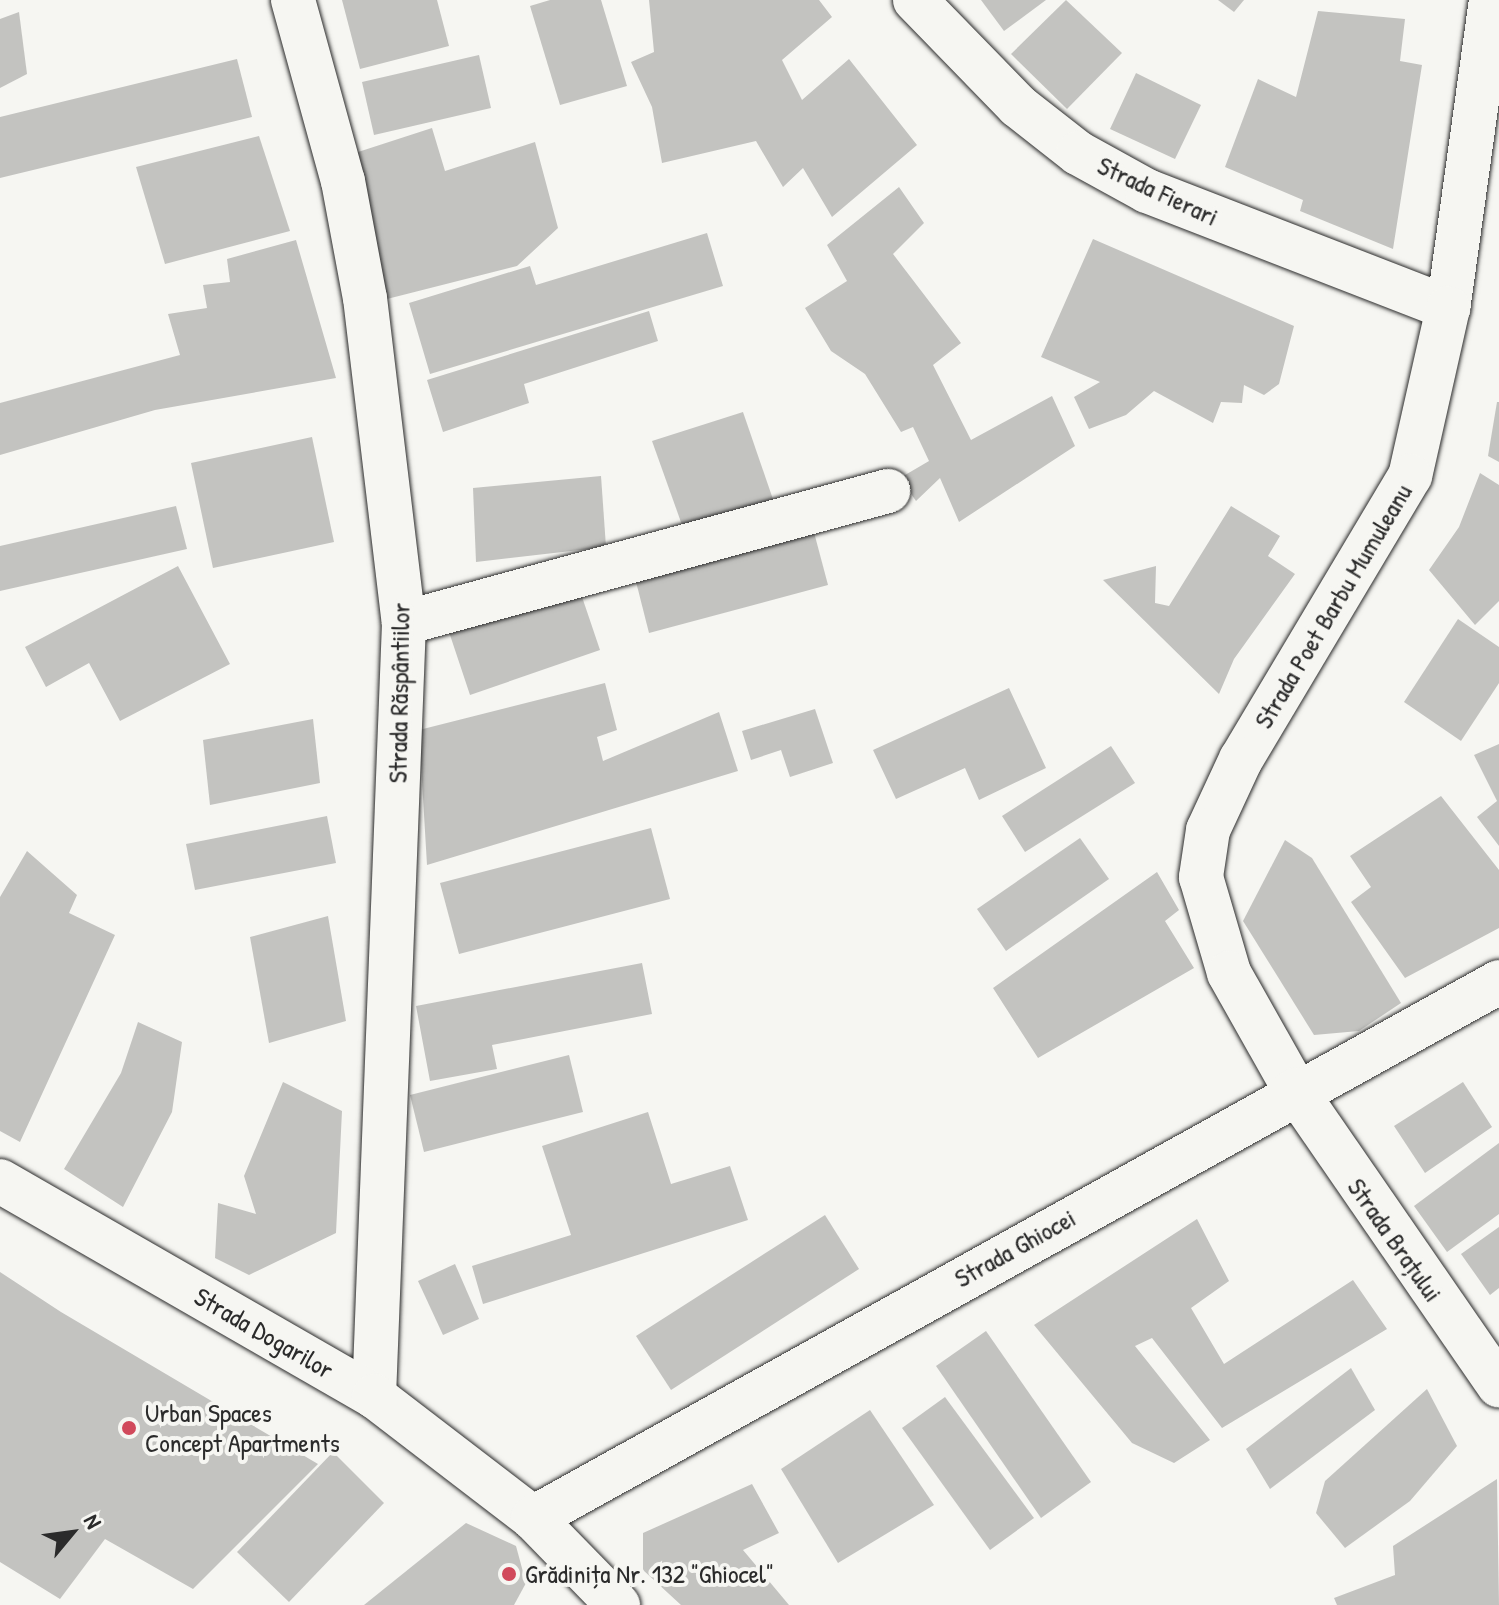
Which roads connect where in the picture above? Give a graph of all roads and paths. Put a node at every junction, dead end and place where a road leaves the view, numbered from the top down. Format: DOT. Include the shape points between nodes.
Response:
graph roads {
  1 [pos="293,0"];
  2 [pos="915,0"];
  3 [pos="1491,0"];
  4 [pos="1448,308"];
  5 [pos="888,491"];
  6 [pos="404,623"];
  7 [pos="1499,982"];
  8 [pos="1295,1090"];
  9 [pos="0,1181"];
  10 [pos="1499,1386"];
  11 [pos="374,1396"];
  12 [pos="533,1518"];
  13 [pos="612,1603"];
  1 -- 6 [label="street, Strada Răspântiilor" via="365,298"];
  2 -- 4 [label="street, Strada Fierari" via="1018,106 1078,153 1147,191"];
  3 -- 4 [label="street, Strada Poet Barbu Mumuleanu"];
  4 -- 8 [label="street, Strada Poet Barbu Mumuleanu" via="1410,476 1241,759 1208,830 1201,877 1210,923 1229,973"];
  5 -- 6 [label="street"];
  6 -- 11 [label="street, Strada Răspântiilor"];
  7 -- 8 [label="street, Strada Ghiocei"];
  8 -- 10 [label="street, Strada Brațului"];
  8 -- 12 [label="street, Strada Ghiocei"];
  9 -- 11 [label="street, Strada Dogarilor"];
  11 -- 12 [label="street, Strada Dogarilor"];
  12 -- 13 [label="street, Strada Dogarilor"];
}
